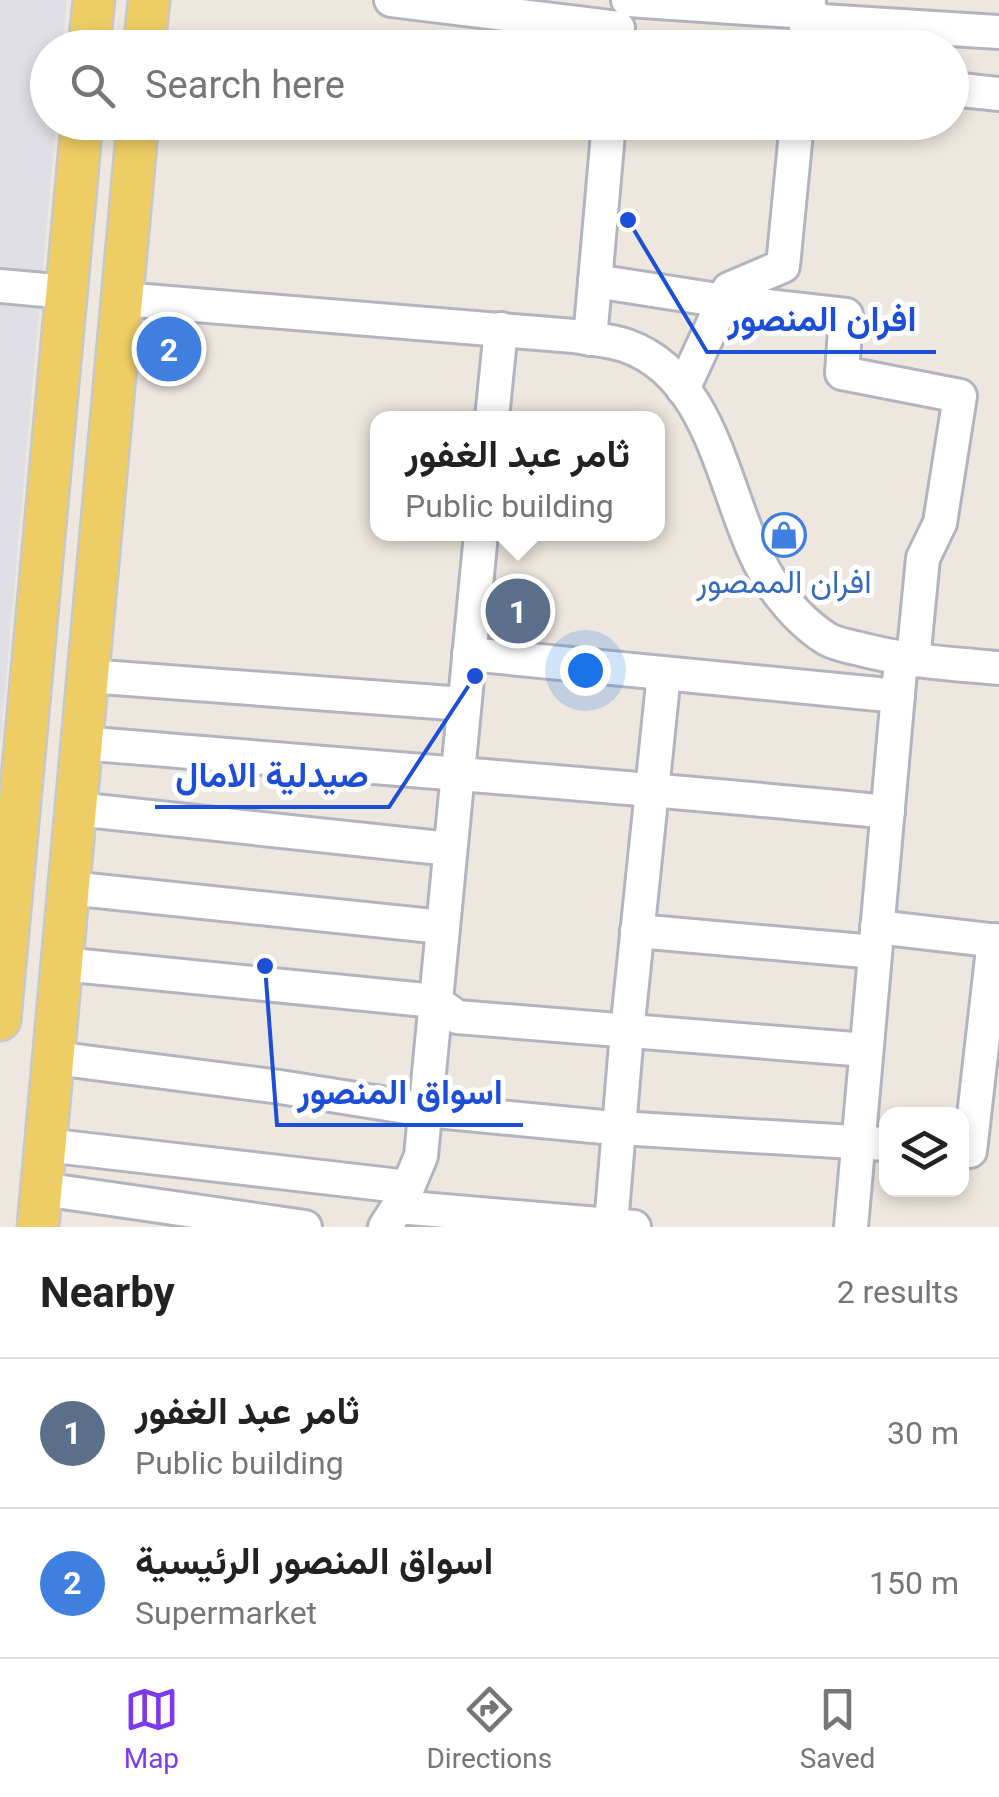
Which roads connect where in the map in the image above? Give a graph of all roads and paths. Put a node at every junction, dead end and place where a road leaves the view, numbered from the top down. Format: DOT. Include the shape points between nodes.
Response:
graph roads {
  1 [pos="94,0"];
  2 [pos="149,0"];
  3 [pos="403,1"];
  4 [pos="808,6"];
  5 [pos="620,19"];
  6 [pos="91,30"];
  7 [pos="146,30"];
  8 [pos="967,30"];
  9 [pos="969,30"];
  10 [pos="999,32"];
  11 [pos="969,91"];
  12 [pos="999,94"];
  13 [pos="80,140"];
  14 [pos="136,140"];
  15 [pos="607,140"];
  16 [pos="795,140"];
  17 [pos="595,281"];
  18 [pos="0,286"];
  19 [pos="67,292"];
  20 [pos="122,299"];
  21 [pos="724,302"];
  22 [pos="500,329"];
  23 [pos="590,339"];
  24 [pos="684,388"];
  25 [pos="493,411"];
  26 [pos="479,541"];
  27 [pos="469,654"];
  28 [pos="907,660"];
  29 [pos="999,668"];
  30 [pos="664,674"];
  31 [pos="88,676"];
  32 [pos="898,696"];
  33 [pos="464,704"];
  34 [pos="82,743"];
  35 [pos="457,775"];
  36 [pos="652,788"];
  37 [pos="10,789"];
  38 [pos="76,809"];
  39 [pos="888,812"];
  40 [pos="450,849"];
  41 [pos="69,888"];
  42 [pos="442,927"];
  43 [pos="637,931"];
  44 [pos="876,940"];
  45 [pos="996,941"];
  46 [pos="62,964"];
  47 [pos="436,1001"];
  48 [pos="0,1020"];
  49 [pos="627,1032"];
  50 [pos="991,1047"];
  51 [pos="866,1050"];
  52 [pos="54,1058"];
  53 [pos="426,1110"];
  54 [pos="619,1127"];
  55 [pos="872,1143"];
  56 [pos="46,1145"];
  57 [pos="977,1151"];
  58 [pos="397,1207"];
  59 [pos="40,1208"];
  60 [pos="521,1222"];
  61 [pos="623,1226"];
  62 [pos="305,1227"];
  63 [pos="851,1227"];
  1 -- 6 [label="main road"];
  2 -- 7 [label="main road"];
  3 -- 5 [label="street"];
  4 -- 5 [label="street"];
  4 -- 8 [label="street" via="822,21"];
  9 -- 10 [label="street"];
  11 -- 12 [label="street"];
  13 -- 19 [label="main road"];
  14 -- 20 [label="main road"];
  15 -- 17 [label="street"];
  16 -- 21 [label="street" via="783,266 729,290"];
  17 -- 21 [label="street"];
  17 -- 23 [label="street"];
  18 -- 19 [label="street"];
  19 -- 37 [label="main road"];
  20 -- 22 [label="street"];
  20 -- 31 [label="main road"];
  21 -- 24 [label="street"];
  21 -- 28 [label="street" via="846,315 842,373 960,396 940,523 923,558"];
  22 -- 23 [label="street"];
  22 -- 25 [label="street"];
  23 -- 24 [label="street" via="628,346"];
  24 -- 28 [label="street" via="714,440 769,580 830,642"];
  26 -- 27 [label="street"];
  27 -- 30 [label="street"];
  27 -- 33 [label="street"];
  28 -- 29 [label="street"];
  28 -- 32 [label="street"];
  30 -- 32 [label="street"];
  30 -- 36 [label="street"];
  31 -- 33 [label="street"];
  31 -- 34 [label="main road"];
  32 -- 39 [label="street"];
  33 -- 35 [label="street"];
  34 -- 35 [label="street"];
  34 -- 38 [label="main road"];
  35 -- 36 [label="street"];
  35 -- 40 [label="street"];
  36 -- 39 [label="street"];
  36 -- 43 [label="street"];
  37 -- 48 [label="main road"];
  38 -- 40 [label="street"];
  38 -- 41 [label="main road"];
  39 -- 44 [label="street"];
  40 -- 42 [label="street"];
  41 -- 42 [label="street"];
  41 -- 46 [label="main road"];
  42 -- 47 [label="street"];
  43 -- 44 [label="street"];
  43 -- 49 [label="street"];
  44 -- 45 [label="street"];
  44 -- 51 [label="street"];
  45 -- 50 [label="street"];
  46 -- 47 [label="street"];
  46 -- 52 [label="main road"];
  47 -- 49 [label="street" via="457,1017"];
  47 -- 53 [label="street"];
  49 -- 51 [label="street"];
  49 -- 54 [label="street"];
  50 -- 57 [label="street"];
  51 -- 55 [label="street"];
  52 -- 53 [label="street"];
  52 -- 56 [label="main road"];
  53 -- 54 [label="street"];
  53 -- 58 [label="street" via="421,1156"];
  54 -- 55 [label="street"];
  54 -- 61 [label="street"];
  55 -- 63 [label="street"];
  56 -- 58 [label="street"];
  56 -- 59 [label="main road"];
  58 -- 60 [label="street"];
  59 -- 62 [label="street"];
  60 -- 61 [label="street"];
}
